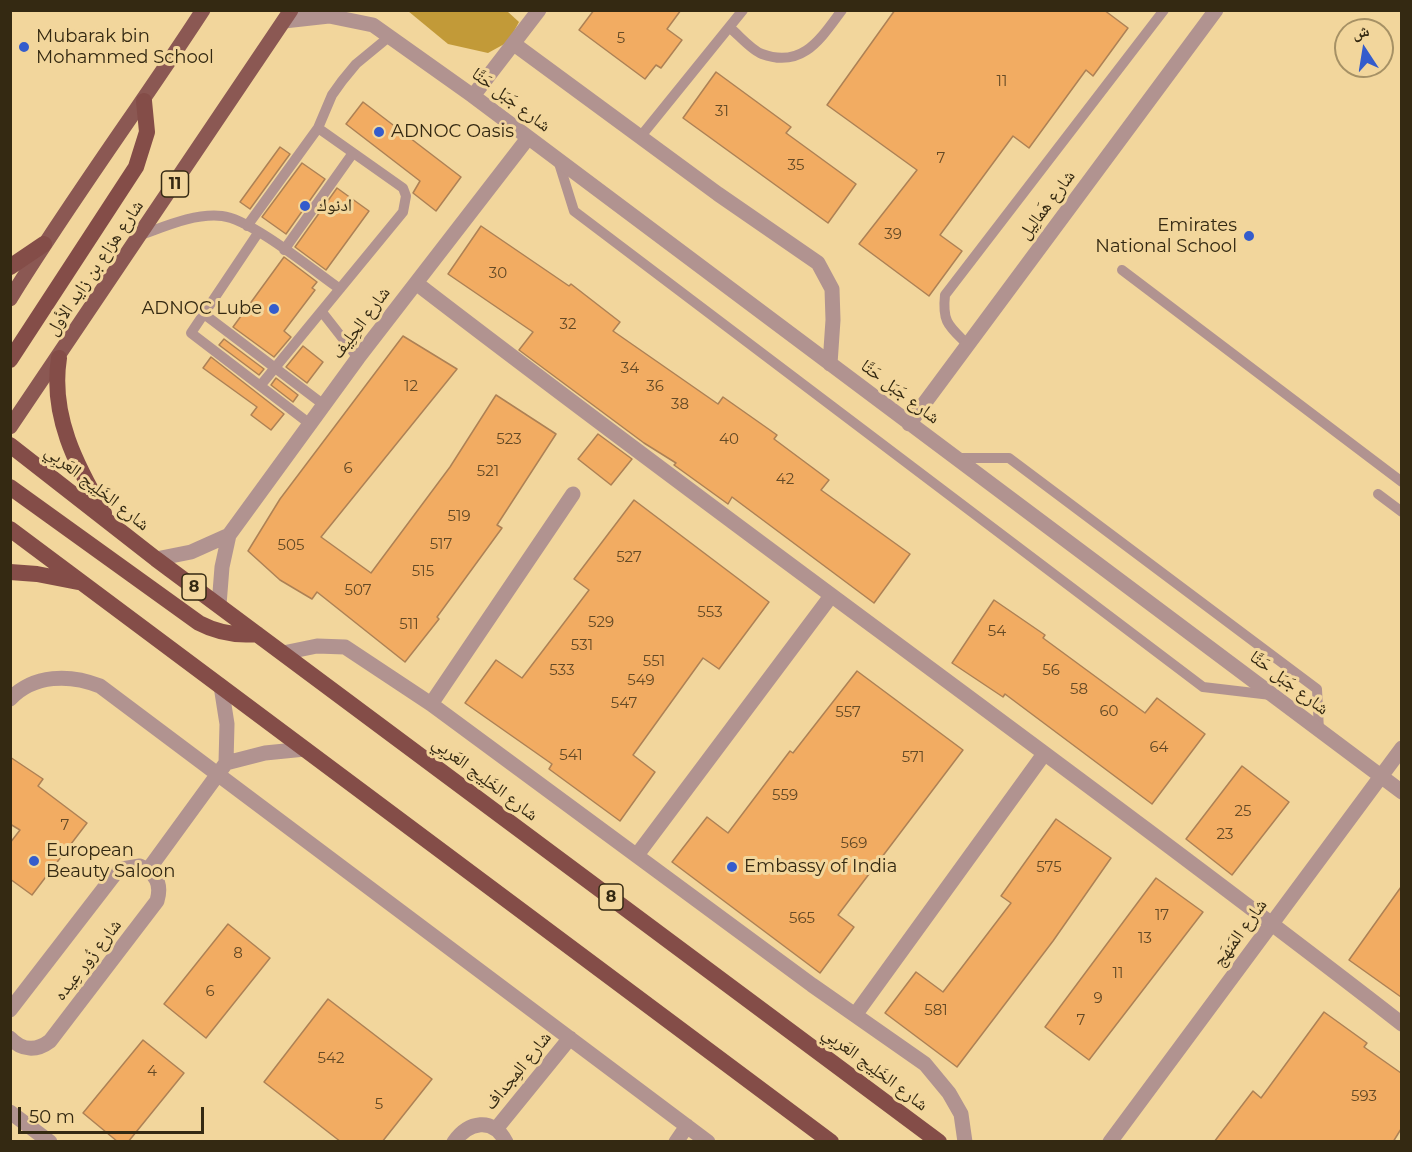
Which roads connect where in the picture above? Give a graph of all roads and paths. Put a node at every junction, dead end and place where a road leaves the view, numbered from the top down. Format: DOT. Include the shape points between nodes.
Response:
graph roads {
  1 [pos="203,10"];
  2 [pos="364,10"];
  3 [pos="539,10"];
  4 [pos="743,10"];
  5 [pos="842,10"];
  6 [pos="1164,10"];
  7 [pos="1216,10"];
  8 [pos="288,16"];
  9 [pos="373,25"];
  10 [pos="729,27"];
  11 [pos="390,36"];
  12 [pos="514,44"];
  13 [pos="473,96"];
  14 [pos="144,101"];
  15 [pos="318,128"];
  16 [pos="641,136"];
  17 [pos="528,138"];
  18 [pos="353,153"];
  19 [pos="558,159"];
  20 [pos="247,225"];
  21 [pos="258,233"];
  22 [pos="141,235"];
  23 [pos="44,244"];
  24 [pos="284,250"];
  25 [pos="10,267"];
  26 [pos="1122,270"];
  27 [pos="416,283"];
  28 [pos="340,289"];
  29 [pos="10,299"];
  30 [pos="322,312"];
  31 [pos="204,314"];
  32 [pos="968,345"];
  33 [pos="59,358"];
  34 [pos="358,358"];
  35 [pos="10,360"];
  36 [pos="830,364"];
  37 [pos="274,367"];
  38 [pos="260,386"];
  39 [pos="324,405"];
  40 [pos="310,424"];
  41 [pos="909,424"];
  42 [pos="10,427"];
  43 [pos="10,445"];
  44 [pos="956,458"];
  45 [pos="1401,482"];
  46 [pos="10,487"];
  47 [pos="573,494"];
  48 [pos="1378,494"];
  49 [pos="1401,512"];
  50 [pos="107,519"];
  51 [pos="10,529"];
  52 [pos="229,535"];
  53 [pos="156,559"];
  54 [pos="10,572"];
  55 [pos="83,583"];
  56 [pos="831,596"];
  57 [pos="219,605"];
  58 [pos="257,634"];
  59 [pos="283,653"];
  60 [pos="221,686"];
  61 [pos="1272,695"];
  62 [pos="10,699"];
  63 [pos="431,704"];
  64 [pos="1319,731"];
  65 [pos="1401,748"];
  66 [pos="305,749"];
  67 [pos="1044,754"];
  68 [pos="222,768"];
  69 [pos="1381,777"];
  70 [pos="1401,792"];
  71 [pos="637,855"];
  72 [pos="148,870"];
  73 [pos="1272,923"];
  74 [pos="10,1010"];
  75 [pos="855,1015"];
  76 [pos="1401,1024"];
  77 [pos="570,1038"];
  78 [pos="12,1044"];
  79 [pos="10,1112"];
  80 [pos="687,1126"];
  81 [pos="496,1129"];
  82 [pos="50,1142"];
  83 [pos="453,1142"];
  84 [pos="506,1142"];
  85 [pos="676,1142"];
  86 [pos="708,1142"];
  87 [pos="831,1142"];
  88 [pos="939,1142"];
  89 [pos="965,1142"];
  90 [pos="1110,1142"];
  1 -- 14 [label="main road"];
  2 -- 9 [label="street, شارع جَبَل حَتَّا"];
  3 -- 12 [label="street"];
  4 -- 10 [label="lane"];
  5 -- 10 [label="lane" via="807,53 784,57 761,54"];
  6 -- 32 [label="lane" via="945,295 943,313 947,325"];
  7 -- 32 [label="street, شارع هَمالِيل"];
  8 -- 9 [label="street, شارع جَبَل حَتَّا" via="329,16"];
  8 -- 22 [label="main road, شارع هزاع بن زايد الأول / 11"];
  9 -- 11 [label="street, شارع جَبَل حَتَّا"];
  10 -- 16 [label="lane"];
  11 -- 13 [label="street, شارع جَبَل حَتَّا"];
  11 -- 15 [label="lane" via="356,64 332,95"];
  12 -- 13 [label="street"];
  12 -- 16 [label="street"];
  13 -- 17 [label="street, شارع جَبَل حَتَّا"];
  14 -- 23 [label="main road"];
  14 -- 35 [label="highway" via="147,132 136,168"];
  15 -- 18 [label="lane"];
  15 -- 20 [label="lane"];
  16 -- 36 [label="street" via="818,263 832,289"];
  17 -- 19 [label="street, شارع جَبَل حَتَّا"];
  17 -- 27 [label="street, شارع الحِلِيف"];
  18 -- 24 [label="lane"];
  18 -- 28 [label="lane" via="403,188 406,196 403,212"];
  19 -- 36 [label="street, شارع جَبَل حَتَّا"];
  19 -- 61 [label="lane" via="574,212 1203,687"];
  20 -- 21 [label="lane"];
  20 -- 22 [label="lane" via="223,216 201,217"];
  21 -- 24 [label="lane"];
  21 -- 31 [label="lane"];
  22 -- 33 [label="main road, شارع هزاع بن زايد الأول / 11"];
  23 -- 25 [label="highway"];
  23 -- 29 [label="main road"];
  24 -- 28 [label="lane"];
  26 -- 45 [label="lane"];
  27 -- 34 [label="street, شارع الحِلِيف"];
  27 -- 56 [label="street"];
  28 -- 30 [label="lane"];
  30 -- 34 [label="lane"];
  30 -- 37 [label="lane"];
  31 -- 37 [label="lane"];
  31 -- 38 [label="lane" via="191,333"];
  32 -- 41 [label="street, شارع هَمالِيل"];
  33 -- 42 [label="main road, شارع هزاع بن زايد الأول / 11"];
  33 -- 50 [label="highway" via="57,396 64,432"];
  34 -- 39 [label="street, شارع الحِلِيف"];
  36 -- 41 [label="street, شارع جَبَل حَتَّا"];
  37 -- 38 [label="lane"];
  37 -- 39 [label="lane"];
  38 -- 40 [label="lane"];
  39 -- 40 [label="street, شارع الحِلِيف"];
  40 -- 52 [label="street, شارع الحِلِيف"];
  41 -- 44 [label="street, شارع جَبَل حَتَّا"];
  43 -- 50 [label="highway, شارع الخَلِيج العَربِي / 8"];
  44 -- 61 [label="street, شارع جَبَل حَتَّا"];
  44 -- 64 [label="lane" via="1009,458 1317,689"];
  46 -- 58 [label="highway" via="199,623 234,635"];
  47 -- 63 [label="street"];
  48 -- 49 [label="lane"];
  50 -- 53 [label="highway, شارع الخَلِيج العَربِي / 8"];
  51 -- 55 [label="highway"];
  52 -- 53 [label="street, شارع الحِلِيف" via="191,552"];
  52 -- 57 [label="street, شارع الحِلِيف"];
  53 -- 57 [label="highway, شارع الخَلِيج العَربِي / 8"];
  54 -- 55 [label="highway"];
  55 -- 60 [label="highway"];
  56 -- 67 [label="street"];
  56 -- 71 [label="street"];
  57 -- 58 [label="highway, شارع الخَلِيج العَربِي / 8"];
  58 -- 59 [label="highway, شارع الخَلِيج العَربِي / 8"];
  59 -- 63 [label="street" via="317,646 345,647"];
  59 -- 88 [label="highway, شارع الخَلِيج العَربِي / 8"];
  60 -- 66 [label="highway"];
  60 -- 68 [label="street" via="227,724"];
  61 -- 64 [label="street, شارع جَبَل حَتَّا"];
  62 -- 68 [label="street" via="40,681 86,680"];
  63 -- 71 [label="street"];
  64 -- 69 [label="street, شارع جَبَل حَتَّا"];
  65 -- 69 [label="street, شارع المَنهَج"];
  66 -- 68 [label="street" via="265,753"];
  66 -- 87 [label="highway"];
  67 -- 73 [label="street"];
  67 -- 75 [label="street, شارع الخَلِيج العَربِي"];
  68 -- 72 [label="street"];
  68 -- 77 [label="street"];
  69 -- 70 [label="street, شارع جَبَل حَتَّا"];
  69 -- 73 [label="street, شارع المَنهَج"];
  71 -- 75 [label="street"];
  72 -- 74 [label="street, شارع زُور عِيده" via="131,866 115,874"];
  72 -- 78 [label="street, شارع زُور عِيده" via="159,884 157,901 50,1041 33,1049"];
  73 -- 76 [label="street"];
  73 -- 90 [label="street, شارع المَنهَج"];
  75 -- 89 [label="street" via="925,1064 961,1114"];
  77 -- 80 [label="street"];
  77 -- 81 [label="street, شارع المِجداف"];
  79 -- 82 [label="street"];
  80 -- 85 [label="street"];
  80 -- 86 [label="street"];
  81 -- 83 [label="street, شارع المِجداف" via="472,1125"];
  81 -- 84 [label="street, شارع المِجداف"];
}
